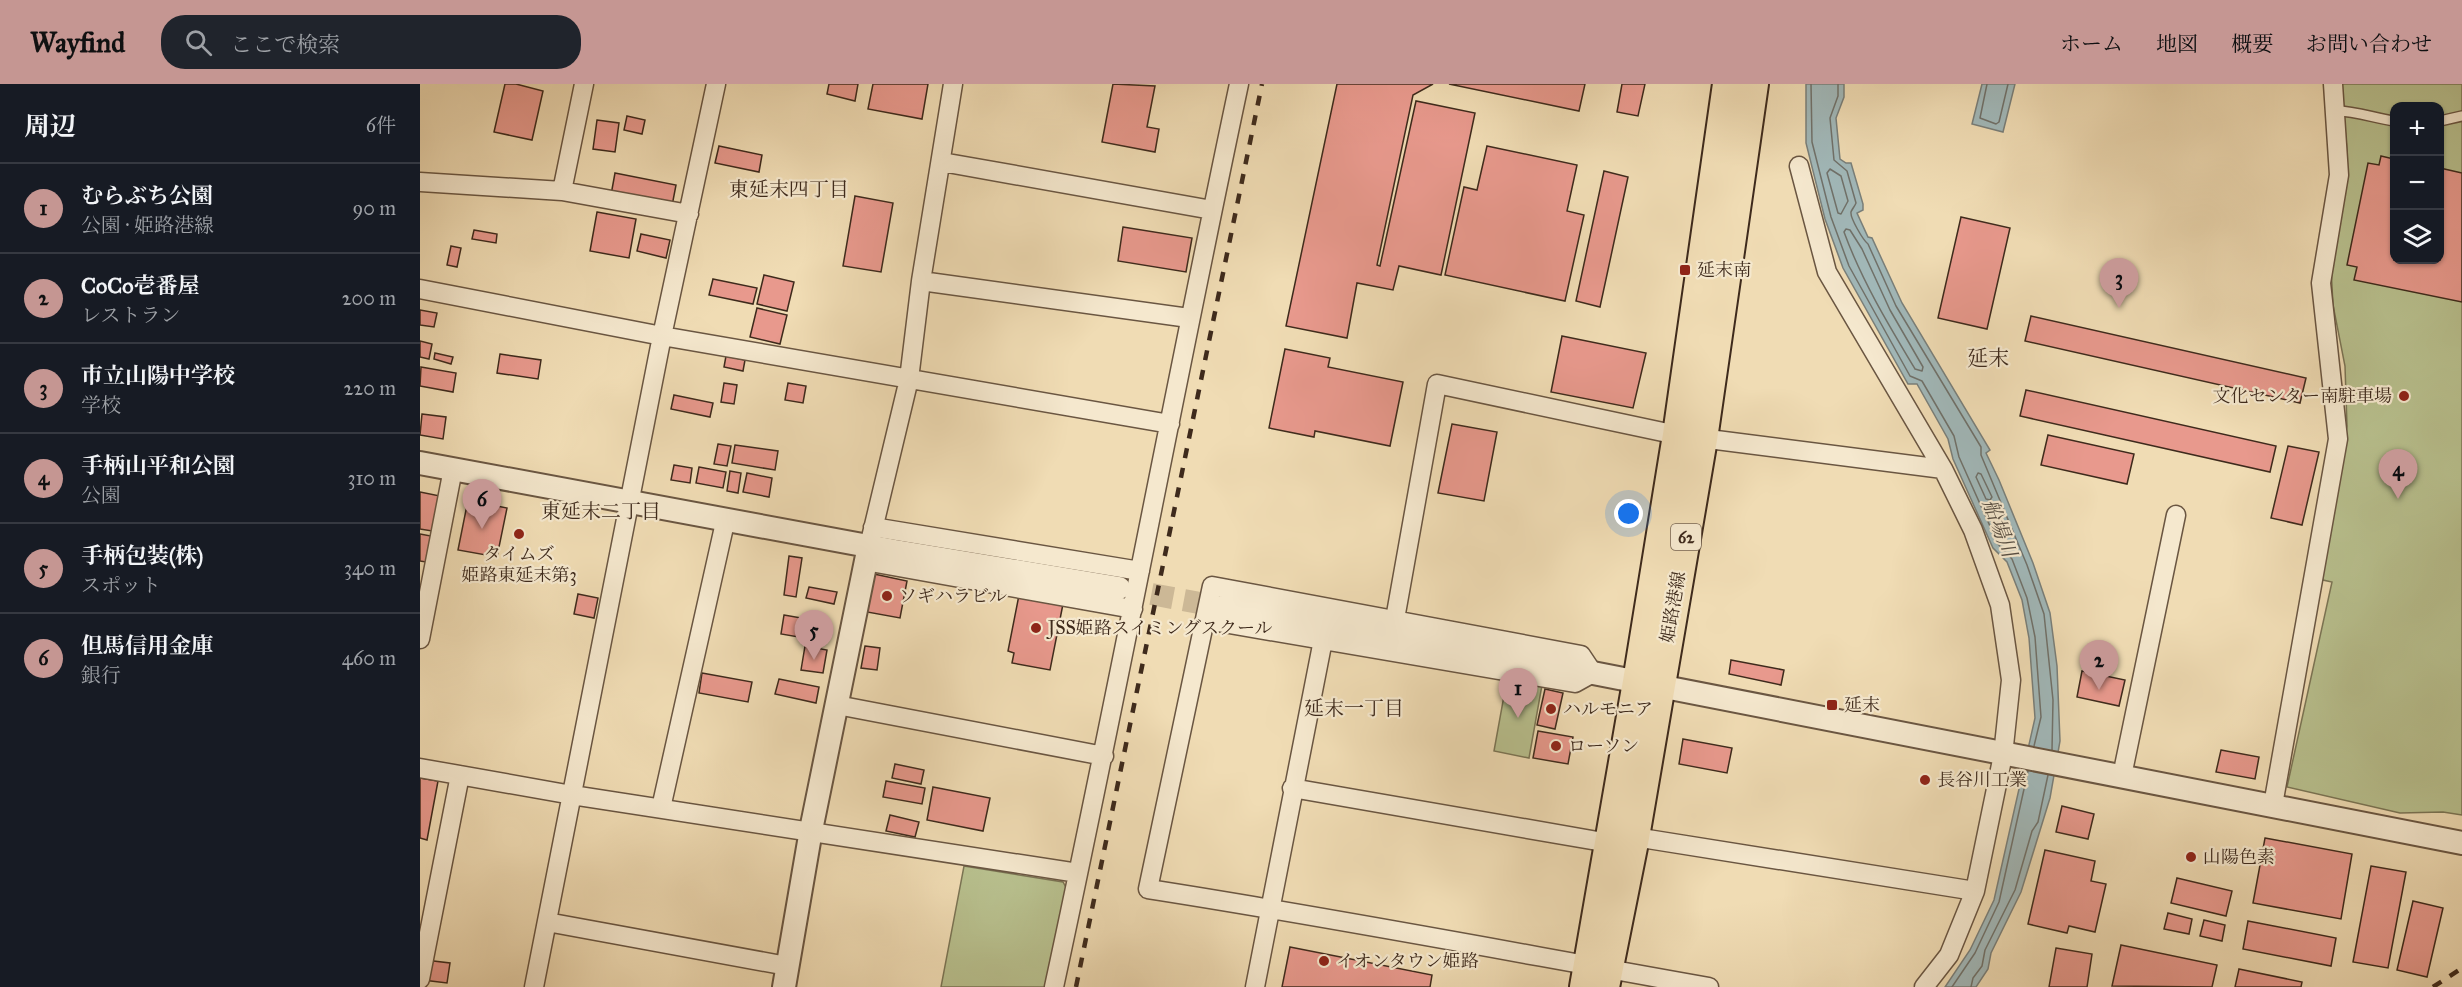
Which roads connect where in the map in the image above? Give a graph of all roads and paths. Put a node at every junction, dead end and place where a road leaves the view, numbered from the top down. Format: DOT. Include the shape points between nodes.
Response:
graph roads {
  1 [pos="584,84"];
  2 [pos="716,84"];
  3 [pos="953,84"];
  4 [pos="1239,84"];
  5 [pos="1727,84"];
  6 [pos="1754,84"];
  7 [pos="2333,84"];
  8 [pos="2336,111"];
  9 [pos="2462,116"];
  10 [pos="2390,120"];
  11 [pos="2444,120"];
  12 [pos="942,162"];
  13 [pos="1799,166"];
  14 [pos="420,182"];
  15 [pos="562,191"];
  16 [pos="1212,210"];
  17 [pos="689,214"];
  18 [pos="921,281"];
  19 [pos="420,289"];
  20 [pos="1189,318"];
  21 [pos="662,336"];
  22 [pos="909,379"];
  23 [pos="1170,424"];
  24 [pos="1690,437"];
  25 [pos="420,463"];
  26 [pos="453,469"];
  27 [pos="1943,469"];
  28 [pos="629,500"];
  29 [pos="2176,515"];
  30 [pos="726,518"];
  31 [pos="869,545"];
  32 [pos="427,570"];
  33 [pos="1140,571"];
  34 [pos="1119,588"];
  35 [pos="1213,604"];
  36 [pos="1133,609"];
  37 [pos="1395,620"];
  38 [pos="420,639"];
  39 [pos="1323,640"];
  40 [pos="1593,673"];
  41 [pos="1648,685"];
  42 [pos="837,705"];
  43 [pos="2004,755"];
  44 [pos="1104,756"];
  45 [pos="420,768"];
  46 [pos="460,775"];
  47 [pos="2122,776"];
  48 [pos="1292,788"];
  49 [pos="572,795"];
  50 [pos="2273,805"];
  51 [pos="661,808"];
  52 [pos="811,830"];
  53 [pos="1622,840"];
  54 [pos="2462,843"];
  55 [pos="1078,873"];
  56 [pos="1975,891"];
  57 [pos="1270,908"];
  58 [pos="547,922"];
  59 [pos="786,977"];
  60 [pos="1596,978"];
  61 [pos="420,979"];
  62 [pos="534,987"];
  63 [pos="1054,987"];
  64 [pos="1255,987"];
  65 [pos="1708,987"];
  66 [pos="1924,987"];
  1 -- 15 [label="street"];
  2 -- 17 [label="street"];
  3 -- 12 [label="street"];
  4 -- 16 [label="street"];
  5 -- 24 [label="main road, 姫路港線 / 62"];
  6 -- 24 [label="main road, 姫路港線 / 62"];
  7 -- 8 [label="street"];
  8 -- 10 [label="lane" via="2355,111"];
  8 -- 50 [label="street" via="2339,175 2321,283 2338,439"];
  9 -- 11 [label="lane"];
  12 -- 16 [label="street"];
  12 -- 18 [label="street"];
  13 -- 27 [label="street" via="1827,272"];
  14 -- 15 [label="street"];
  15 -- 17 [label="street"];
  16 -- 20 [label="street"];
  17 -- 21 [label="street"];
  18 -- 20 [label="street"];
  18 -- 22 [label="street"];
  19 -- 21 [label="street"];
  20 -- 23 [label="street"];
  21 -- 22 [label="street"];
  21 -- 28 [label="street"];
  22 -- 23 [label="street"];
  22 -- 31 [label="street"];
  23 -- 33 [label="street"];
  24 -- 27 [label="street"];
  24 -- 37 [label="street" via="1437,384"];
  24 -- 41 [label="main road, 姫路港線 / 62"];
  25 -- 26 [label="street"];
  26 -- 28 [label="street"];
  26 -- 32 [label="street"];
  27 -- 43 [label="street" via="1973,530 2000,605 2011,680"];
  28 -- 30 [label="street"];
  28 -- 49 [label="street"];
  29 -- 47 [label="street"];
  30 -- 31 [label="street"];
  30 -- 51 [label="street"];
  31 -- 33 [label="street"];
  31 -- 34 [label="street"];
  31 -- 36 [label="street"];
  31 -- 42 [label="street"];
  32 -- 38 [label="street"];
  33 -- 36 [label="street"];
  35 -- 37 [label="street"];
  35 -- 39 [label="street"];
  35 -- 40 [label="street"];
  35 -- 57 [label="street" via="1148,889"];
  36 -- 44 [label="street"];
  37 -- 40 [label="street" via="1581,655"];
  39 -- 40 [label="street" via="1575,683"];
  39 -- 48 [label="street"];
  40 -- 41 [label="street"];
  41 -- 43 [label="street"];
  41 -- 53 [label="main road, 姫路港線 / 62"];
  42 -- 44 [label="street"];
  42 -- 52 [label="street"];
  43 -- 47 [label="street"];
  43 -- 56 [label="street"];
  44 -- 55 [label="street"];
  45 -- 46 [label="street"];
  46 -- 49 [label="street"];
  46 -- 61 [label="street"];
  47 -- 50 [label="street"];
  48 -- 53 [label="street"];
  48 -- 57 [label="street"];
  49 -- 51 [label="street"];
  49 -- 58 [label="street"];
  50 -- 54 [label="street"];
  51 -- 52 [label="street"];
  52 -- 55 [label="street"];
  52 -- 59 [label="street"];
  53 -- 56 [label="street"];
  53 -- 60 [label="main road, 姫路港線 / 62"];
  55 -- 63 [label="street"];
  56 -- 66 [label="street" via="1949,955"];
  57 -- 60 [label="street"];
  57 -- 64 [label="street"];
  58 -- 59 [label="street"];
  58 -- 62 [label="street"];
  60 -- 65 [label="street"];
}
